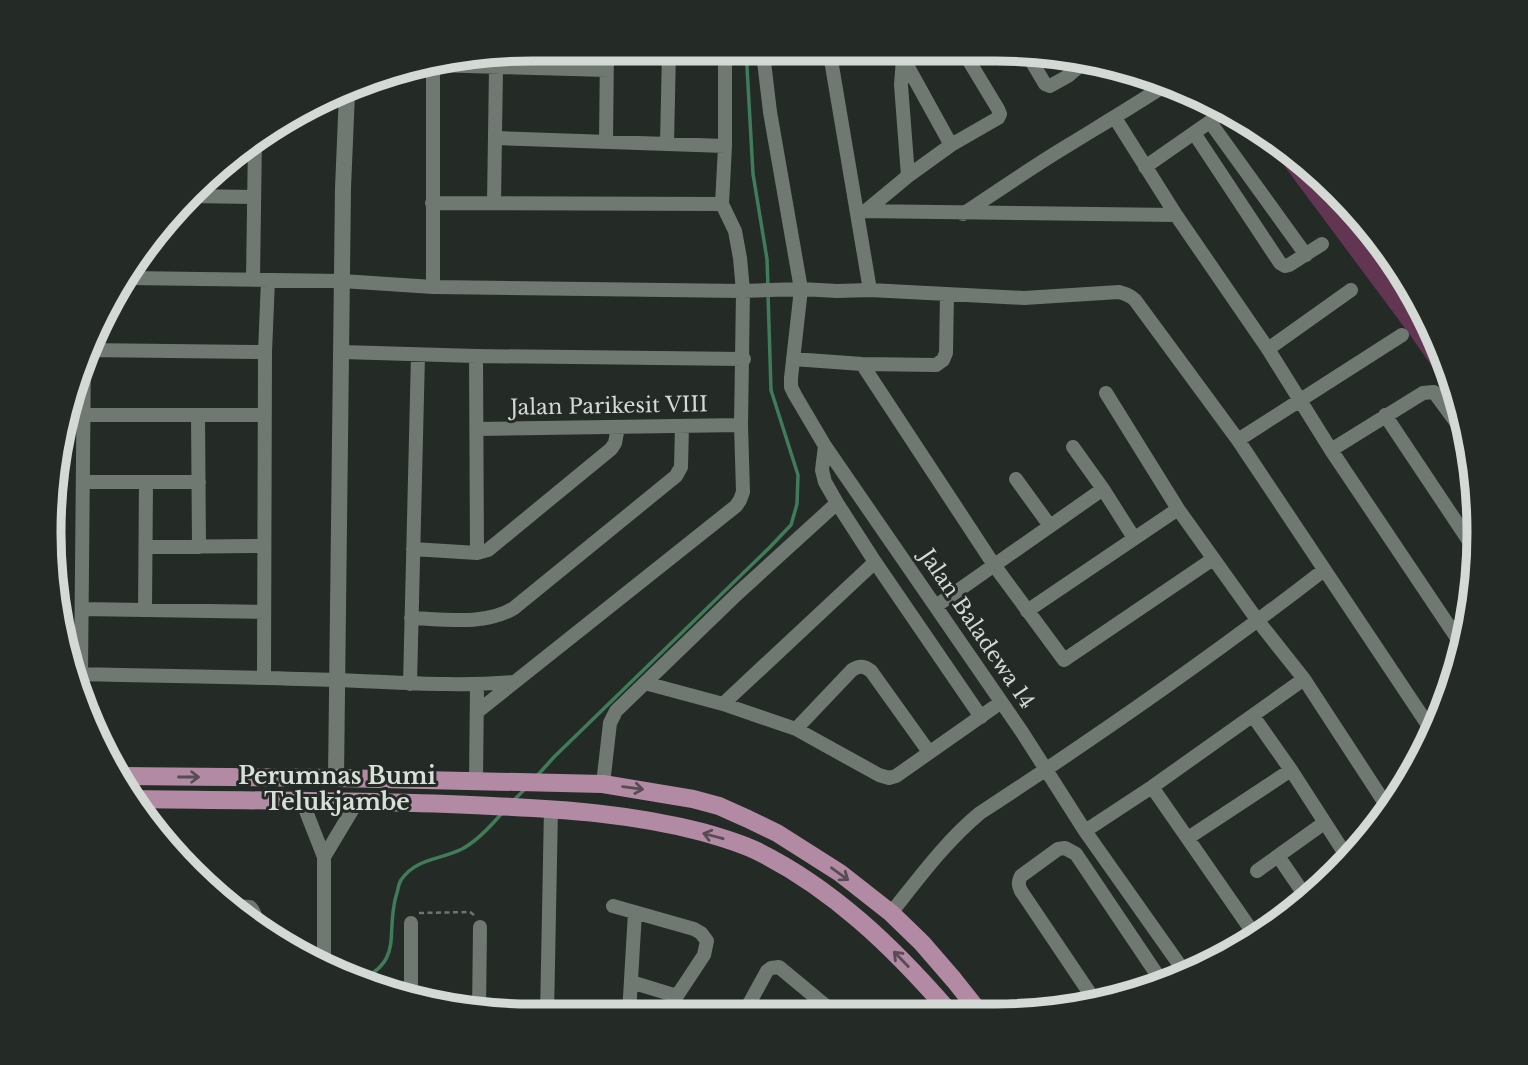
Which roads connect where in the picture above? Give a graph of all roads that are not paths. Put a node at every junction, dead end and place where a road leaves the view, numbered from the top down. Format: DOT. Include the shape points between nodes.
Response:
graph roads {
  1 [pos="607,61"];
  2 [pos="669,61"];
  3 [pos="725,61"];
  4 [pos="764,61"];
  5 [pos="831,61"];
  6 [pos="904,61"];
  7 [pos="907,61"];
  8 [pos="969,61"];
  9 [pos="1032,63"];
  10 [pos="467,66"];
  11 [pos="496,67"];
  12 [pos="1077,68"];
  13 [pos="607,70"];
  14 [pos="433,72"];
  15 [pos="1158,90"];
  16 [pos="346,100"];
  17 [pos="1218,117"];
  18 [pos="1115,118"];
  19 [pos="1210,122"];
  20 [pos="1194,133"];
  21 [pos="495,138"];
  22 [pos="606,142"];
  23 [pos="667,144"];
  24 [pos="951,145"];
  25 [pos="724,146"];
  26 [pos="254,153"];
  27 [pos="1145,167"];
  28 [pos="908,176"];
  29 [pos="203,195"];
  30 [pos="253,197"];
  31 [pos="432,203"];
  32 [pos="494,204"];
  33 [pos="722,204"];
  34 [pos="862,211"];
  35 [pos="963,214"];
  36 [pos="1176,215"];
  37 [pos="1322,244"];
  38 [pos="1306,255"];
  39 [pos="136,278"];
  40 [pos="260,280"];
  41 [pos="342,281"];
  42 [pos="433,287"];
  43 [pos="801,289"];
  44 [pos="870,290"];
  45 [pos="1351,290"];
  46 [pos="743,292"];
  47 [pos="947,294"];
  48 [pos="1402,335"];
  49 [pos="1268,349"];
  50 [pos="98,350"];
  51 [pos="265,352"];
  52 [pos="342,352"];
  53 [pos="418,355"];
  54 [pos="476,356"];
  55 [pos="744,359"];
  56 [pos="793,359"];
  57 [pos="862,363"];
  58 [pos="83,390"];
  59 [pos="1106,393"];
  60 [pos="1299,400"];
  61 [pos="1451,410"];
  62 [pos="83,415"];
  63 [pos="198,415"];
  64 [pos="265,415"];
  65 [pos="1385,415"];
  66 [pos="741,425"];
  67 [pos="618,426"];
  68 [pos="682,426"];
  69 [pos="477,429"];
  70 [pos="1238,440"];
  71 [pos="825,446"];
  72 [pos="1073,447"];
  73 [pos="1331,450"];
  74 [pos="1016,478"];
  75 [pos="83,482"];
  76 [pos="146,482"];
  77 [pos="199,482"];
  78 [pos="1103,489"];
  79 [pos="837,503"];
  80 [pos="1178,509"];
  81 [pos="1050,526"];
  82 [pos="1467,535"];
  83 [pos="1133,538"];
  84 [pos="264,546"];
  85 [pos="146,547"];
  86 [pos="199,547"];
  87 [pos="413,549"];
  88 [pos="477,554"];
  89 [pos="1213,559"];
  90 [pos="875,562"];
  91 [pos="994,565"];
  92 [pos="1324,570"];
  93 [pos="936,606"];
  94 [pos="82,610"];
  95 [pos="145,610"];
  96 [pos="1027,611"];
  97 [pos="264,612"];
  98 [pos="411,618"];
  99 [pos="1258,621"];
  100 [pos="1457,626"];
  101 [pos="1452,630"];
  102 [pos="1455,635"];
  103 [pos="79,660"];
  104 [pos="83,674"];
  105 [pos="264,678"];
  106 [pos="1304,679"];
  107 [pos="337,680"];
  108 [pos="514,682"];
  109 [pos="645,683"];
  110 [pos="410,684"];
  111 [pos="477,685"];
  112 [pos="1000,703"];
  113 [pos="723,704"];
  114 [pos="477,712"];
  115 [pos="1253,716"];
  116 [pos="981,717"];
  117 [pos="1426,724"];
  118 [pos="796,729"];
  119 [pos="929,752"];
  120 [pos="1047,769"];
  121 [pos="1291,770"];
  122 [pos="129,776"];
  123 [pos="336,778"];
  124 [pos="476,782"];
  125 [pos="603,784"];
  126 [pos="1152,787"];
  127 [pos="145,799"];
  128 [pos="1383,800"];
  129 [pos="302,801"];
  130 [pos="357,802"];
  131 [pos="551,808"];
  132 [pos="1324,823"];
  133 [pos="1085,831"];
  134 [pos="1188,838"];
  135 [pos="1343,851"];
  136 [pos="1278,856"];
  137 [pos="324,857"];
  138 [pos="1257,871"];
  139 [pos="1302,891"];
  140 [pos="613,906"];
  141 [pos="635,912"];
  142 [pos="891,913"];
  143 [pos="411,923"];
  144 [pos="480,927"];
  145 [pos="1250,928"];
  146 [pos="324,955"];
  147 [pos="1180,966"];
  148 [pos="1157,975"];
  149 [pos="631,982"];
  150 [pos="411,988"];
  151 [pos="1090,994"];
  152 [pos="677,996"];
  153 [pos="479,1001"];
  154 [pos="547,1004"];
  155 [pos="630,1004"];
  156 [pos="672,1004"];
  157 [pos="749,1004"];
  158 [pos="824,1004"];
  159 [pos="942,1004"];
  160 [pos="973,1004"];
  1 -- 13 [label="street"];
  2 -- 23 [label="street"];
  3 -- 25 [label="street"];
  4 -- 43 [label="street, Jalan Baladewa 14"];
  5 -- 34 [label="street"];
  6 -- 28 [label="street" via="901,85"];
  7 -- 24 [label="street"];
  8 -- 24 [label="street" via="1000,114"];
  9 -- 12 [label="street" via="1050,86"];
  10 -- 11 [label="street"];
  11 -- 13 [label="street"];
  11 -- 21 [label="street"];
  13 -- 22 [label="street"];
  14 -- 31 [label="street"];
  15 -- 18 [label="street"];
  16 -- 41 [label="street"];
  17 -- 19 [label="street"];
  18 -- 27 [label="street"];
  18 -- 35 [label="street"];
  19 -- 20 [label="street"];
  19 -- 38 [label="street"];
  20 -- 27 [label="street"];
  20 -- 38 [label="street" via="1280,263 1289,265"];
  21 -- 22 [label="street"];
  21 -- 32 [label="street"];
  22 -- 23 [label="street"];
  23 -- 25 [label="street"];
  24 -- 28 [label="street"];
  25 -- 33 [label="street"];
  26 -- 30 [label="street"];
  27 -- 36 [label="street"];
  28 -- 34 [label="street"];
  29 -- 30 [label="street"];
  30 -- 40 [label="street"];
  31 -- 32 [label="street"];
  31 -- 42 [label="street"];
  32 -- 33 [label="street"];
  33 -- 46 [label="street" via="734,231"];
  34 -- 35 [label="street"];
  34 -- 44 [label="street"];
  35 -- 36 [label="street"];
  36 -- 49 [label="street"];
  37 -- 38 [label="street"];
  39 -- 40 [label="street"];
  40 -- 41 [label="street"];
  40 -- 51 [label="street"];
  41 -- 42 [label="street"];
  41 -- 52 [label="street"];
  42 -- 46 [label="street"];
  43 -- 44 [label="street"];
  43 -- 46 [label="street"];
  43 -- 56 [label="street, Jalan Baladewa 14"];
  44 -- 47 [label="street"];
  45 -- 49 [label="street"];
  46 -- 55 [label="street"];
  47 -- 57 [label="street" via="943,360 936,365"];
  47 -- 70 [label="street" via="1024,298 1130,295"];
  48 -- 60 [label="street"];
  49 -- 60 [label="street"];
  50 -- 51 [label="street"];
  51 -- 64 [label="street"];
  52 -- 53 [label="street"];
  52 -- 107 [label="street"];
  53 -- 54 [label="street"];
  53 -- 87 [label="street"];
  54 -- 55 [label="street"];
  54 -- 69 [label="street"];
  55 -- 66 [label="street"];
  56 -- 57 [label="street"];
  56 -- 71 [label="street, Jalan Baladewa 14" via="791,387"];
  57 -- 91 [label="street"];
  58 -- 62 [label="street"];
  59 -- 80 [label="street"];
  60 -- 70 [label="street"];
  60 -- 73 [label="street"];
  61 -- 65 [label="street" via="1434,392 1423,393"];
  62 -- 63 [label="street"];
  62 -- 75 [label="street"];
  63 -- 64 [label="street"];
  63 -- 77 [label="street"];
  64 -- 84 [label="street"];
  65 -- 73 [label="street"];
  65 -- 82 [label="street"];
  66 -- 68 [label="street, Jalan Parikesit VIII"];
  66 -- 108 [label="street" via="743,492 736,506"];
  67 -- 68 [label="street, Jalan Parikesit VIII"];
  67 -- 69 [label="street, Jalan Parikesit VIII"];
  67 -- 88 [label="street" via="611,449 495,545"];
  68 -- 98 [label="street" via="681,467 676,476 505,614 483,620"];
  69 -- 88 [label="street"];
  70 -- 92 [label="street"];
  71 -- 79 [label="street" via="821,470"];
  71 -- 93 [label="street, Jalan Baladewa 14"];
  72 -- 78 [label="street"];
  73 -- 101 [label="street"];
  74 -- 81 [label="street"];
  75 -- 76 [label="street"];
  75 -- 94 [label="street"];
  76 -- 77 [label="street"];
  76 -- 85 [label="street"];
  77 -- 86 [label="street"];
  78 -- 81 [label="street"];
  78 -- 83 [label="street"];
  79 -- 90 [label="street"];
  79 -- 109 [label="street"];
  80 -- 83 [label="street"];
  80 -- 89 [label="street"];
  81 -- 91 [label="street"];
  83 -- 96 [label="street"];
  84 -- 86 [label="street"];
  84 -- 97 [label="street"];
  85 -- 86 [label="street"];
  85 -- 95 [label="street"];
  87 -- 88 [label="street"];
  87 -- 98 [label="street"];
  89 -- 96 [label="street" via="1064,660"];
  89 -- 99 [label="street"];
  90 -- 113 [label="street"];
  90 -- 116 [label="street"];
  91 -- 93 [label="street"];
  91 -- 96 [label="street"];
  92 -- 99 [label="street"];
  92 -- 117 [label="street"];
  93 -- 112 [label="street, Jalan Baladewa 14"];
  94 -- 95 [label="street"];
  94 -- 103 [label="street"];
  95 -- 97 [label="street"];
  97 -- 105 [label="street"];
  98 -- 110 [label="street"];
  99 -- 106 [label="street"];
  99 -- 120 [label="street"];
  100 -- 101 [label="street"];
  101 -- 102 [label="street"];
  104 -- 105 [label="street"];
  105 -- 107 [label="street"];
  106 -- 115 [label="street"];
  106 -- 128 [label="street"];
  107 -- 110 [label="street"];
  107 -- 123 [label="street"];
  108 -- 111 [label="street"];
  108 -- 114 [label="street"];
  109 -- 113 [label="street"];
  109 -- 125 [label="street" via="612,717"];
  110 -- 111 [label="street"];
  111 -- 114 [label="street"];
  112 -- 116 [label="street"];
  112 -- 120 [label="street, Jalan Baladewa 14"];
  113 -- 118 [label="street"];
  114 -- 124 [label="street"];
  115 -- 121 [label="street"];
  115 -- 126 [label="street"];
  116 -- 119 [label="street"];
  118 -- 119 [label="street" via="884,778 896,776"];
  118 -- 119 [label="street" via="852,670 865,666"];
  120 -- 133 [label="street, Jalan Baladewa 14"];
  120 -- 142 [label="street" via="967,823"];
  121 -- 132 [label="street"];
  121 -- 134 [label="street"];
  122 -- 123 [label="main road, one-way"];
  123 -- 124 [label="main road"];
  124 -- 125 [label="main road"];
  125 -- 142 [label="main road, one-way" via="719,806 777,833"];
  126 -- 133 [label="street"];
  126 -- 134 [label="street"];
  127 -- 129 [label="main road"];
  129 -- 130 [label="main road"];
  129 -- 137 [label="street"];
  130 -- 131 [label="main road"];
  130 -- 137 [label="street"];
  131 -- 154 [label="street"];
  159 -- 131 [label="main road, one-way" via="860,920 807,879 756,850 665,824"];
  132 -- 135 [label="street"];
  132 -- 136 [label="street"];
  133 -- 147 [label="street, Jalan Baladewa 14"];
  134 -- 145 [label="street"];
  136 -- 138 [label="street"];
  136 -- 139 [label="street"];
  137 -- 146 [label="street"];
  140 -- 141 [label="street"];
  141 -- 149 [label="street"];
  141 -- 152 [label="street" via="694,929 707,941 704,955"];
  142 -- 160 [label="main road"];
  143 -- 150 [label="street"];
  144 -- 153 [label="street"];
  148 -- 151 [label="street" via="1076,854 1058,849 1021,876 1018,885"];
  149 -- 152 [label="street"];
  149 -- 155 [label="street"];
  152 -- 156 [label="street"];
  157 -- 158 [label="street" via="767,971 775,967"];
}
